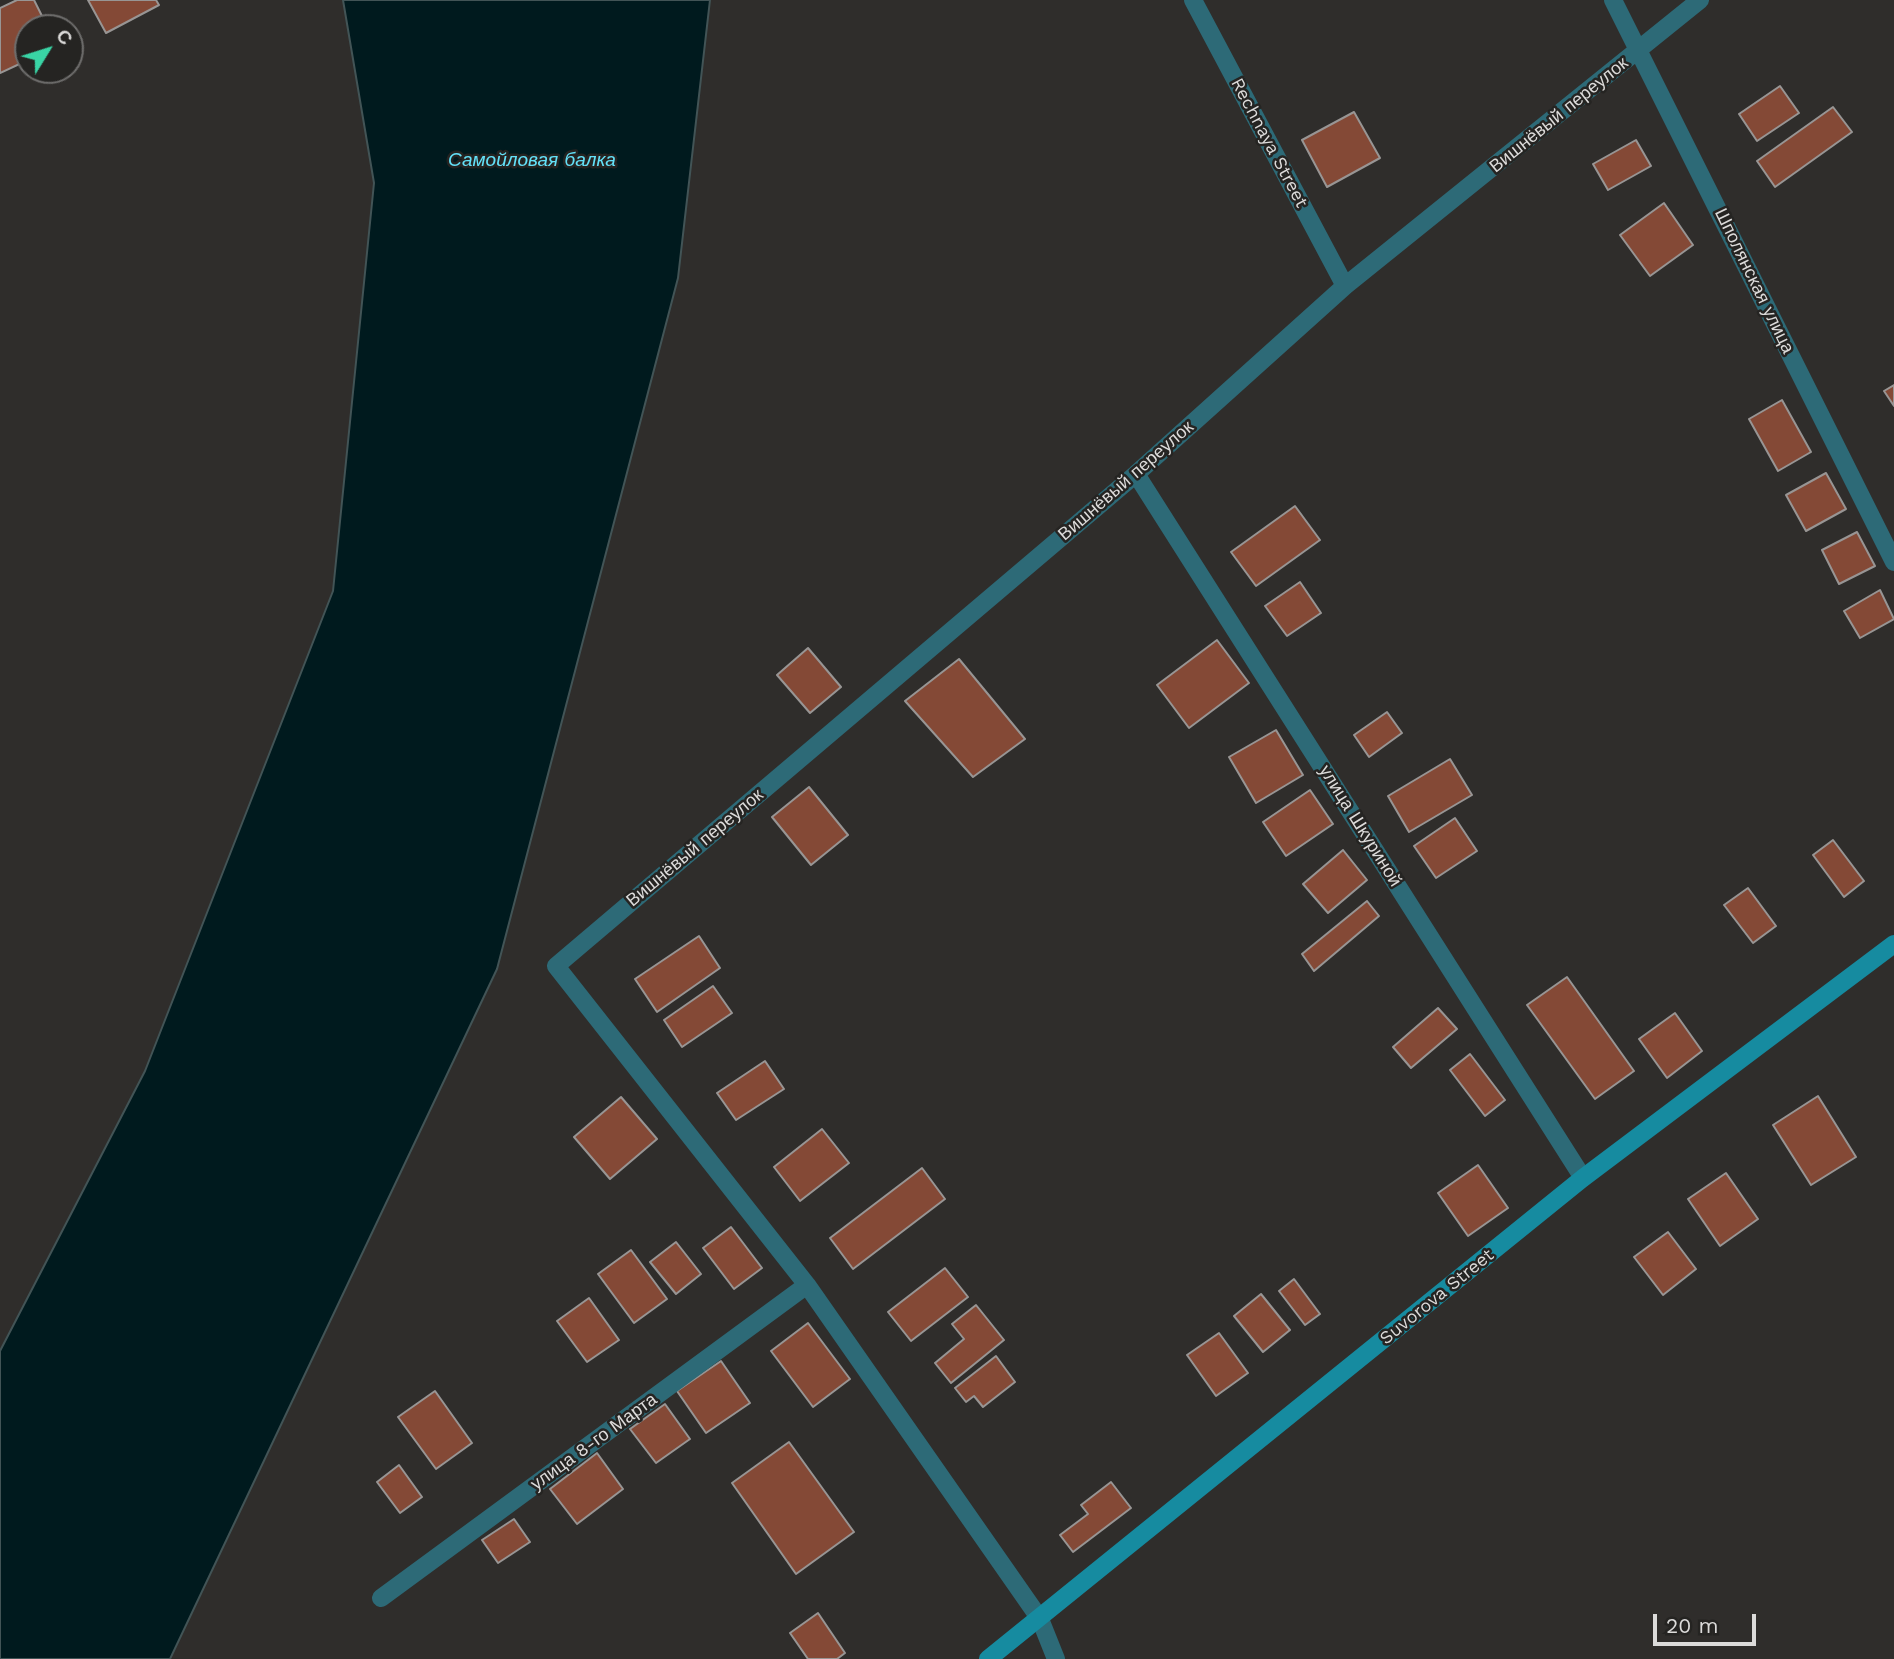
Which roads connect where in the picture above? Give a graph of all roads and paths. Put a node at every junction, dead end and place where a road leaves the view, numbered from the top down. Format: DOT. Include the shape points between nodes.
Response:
graph roads {
  1 [pos="1193,0"];
  2 [pos="1613,0"];
  3 [pos="1700,0"];
  4 [pos="1640,50"];
  5 [pos="1345,286"];
  6 [pos="1136,474"];
  7 [pos="1894,562"];
  8 [pos="1894,944"];
  9 [pos="1583,1178"];
  10 [pos="807,1285"];
  11 [pos="382,1598"];
  12 [pos="1040,1619"];
  13 [pos="988,1659"];
  14 [pos="1056,1659"];
  1 -- 5 [label="street, Rechnaya Street"];
  2 -- 4 [label="street, Шполянская улица"];
  3 -- 4 [label="street, Вишнёвый переулок"];
  4 -- 5 [label="street, Вишнёвый переулок"];
  4 -- 7 [label="street, Шполянская улица"];
  5 -- 6 [label="street, Вишнёвый переулок"];
  6 -- 9 [label="street, улица Шкуриной"];
  6 -- 10 [label="street, Вишнёвый переулок" via="556,966"];
  8 -- 9 [label="street, Suvorova Street"];
  9 -- 12 [label="street, Suvorova Street"];
  10 -- 11 [label="street, улица 8-го Марта"];
  10 -- 12 [label="street"];
  12 -- 13 [label="street, Suvorova Street"];
  12 -- 14 [label="street"];
}
